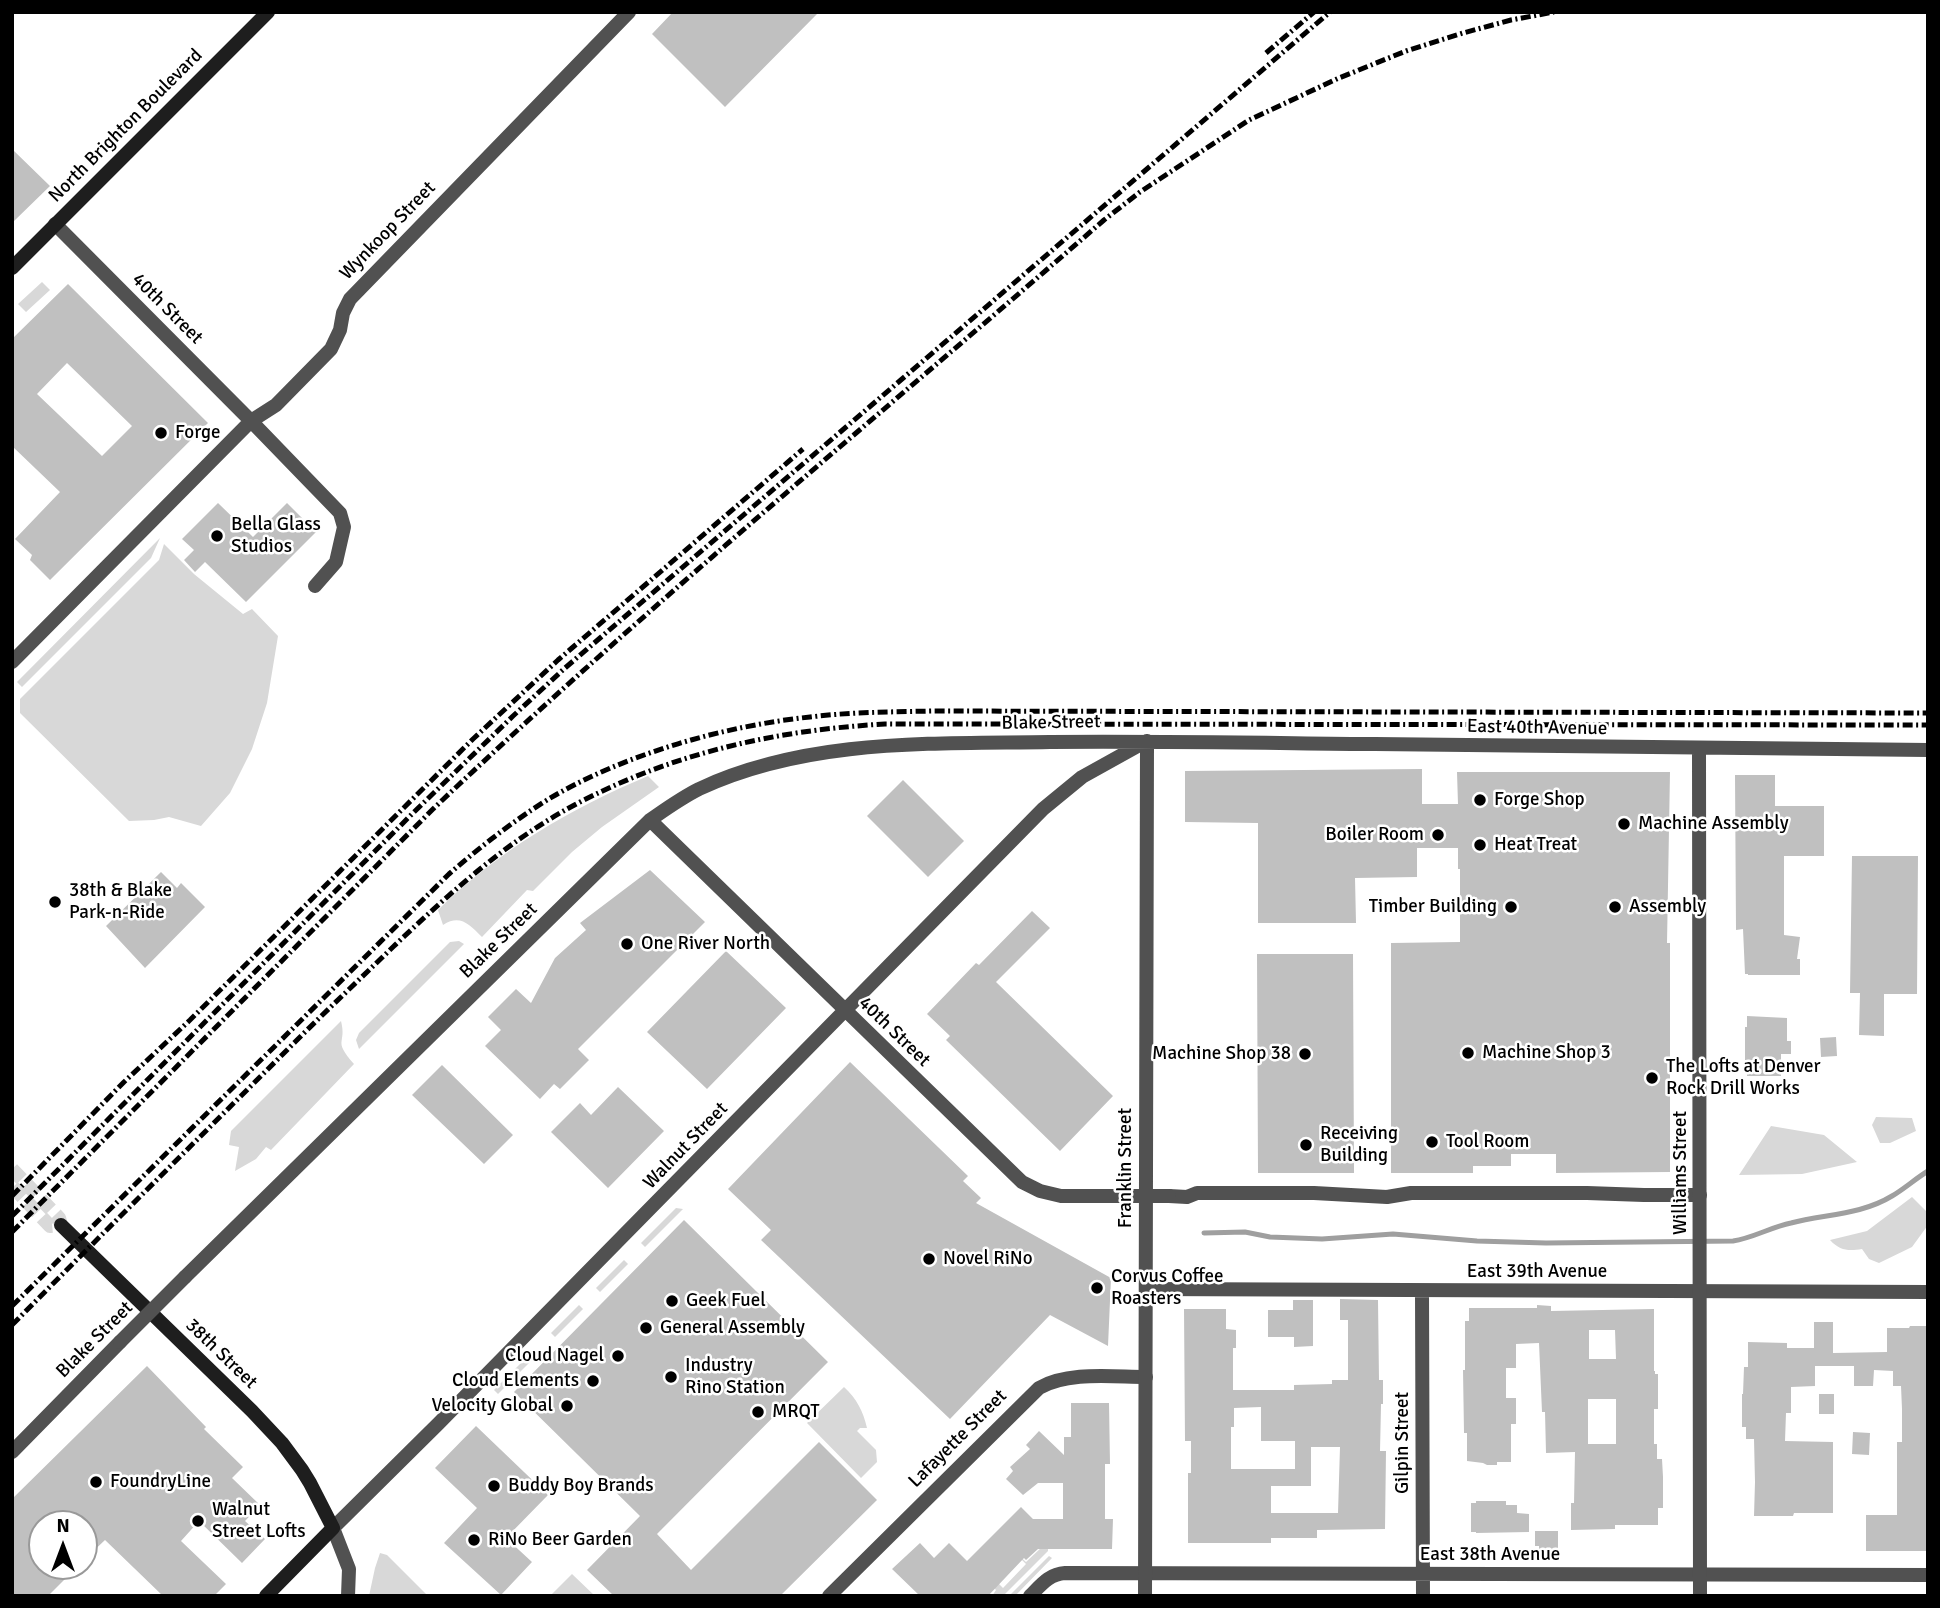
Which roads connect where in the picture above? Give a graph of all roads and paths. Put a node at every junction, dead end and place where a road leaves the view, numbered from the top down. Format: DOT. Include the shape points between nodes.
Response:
graph roads {
  1 [pos="268,12"];
  2 [pos="620,15"];
  3 [pos="55,225"];
  4 [pos="12,268"];
  5 [pos="251,421"];
  6 [pos="315,586"];
  7 [pos="12,662"];
  8 [pos="1147,741"];
  9 [pos="1699,749"];
  10 [pos="1928,750"];
  11 [pos="650,820"];
  12 [pos="845,1011"];
  13 [pos="1700,1195"];
  14 [pos="1145,1196"];
  15 [pos="61,1225"];
  16 [pos="1146,1289"];
  17 [pos="1422,1291"];
  18 [pos="1700,1291"];
  19 [pos="1928,1292"];
  20 [pos="1146,1377"];
  21 [pos="12,1452"];
  22 [pos="333,1528"];
  23 [pos="1145,1573"];
  24 [pos="1423,1574"];
  25 [pos="1700,1574"];
  26 [pos="1928,1575"];
  27 [pos="266,1596"];
  28 [pos="348,1596"];
  29 [pos="829,1596"];
  30 [pos="1030,1596"];
  31 [pos="1145,1596"];
  32 [pos="1423,1596"];
  33 [pos="1700,1596"];
  1 -- 3 [label="main road, North Brighton Boulevard"];
  2 -- 5 [label="street, Wynkoop Street" via="350,299 331,349 276,405"];
  3 -- 4 [label="main road, North Brighton Boulevard"];
  3 -- 5 [label="street, 40th Street"];
  5 -- 6 [label="street, 40th Street" via="341,516 344,527 336,562"];
  5 -- 7 [label="street, Wynkoop Street"];
  8 -- 9 [label="street, East 40th Avenue"];
  8 -- 11 [label="street, Blake Street" via="910,744 814,754 721,780"];
  8 -- 12 [label="street, Walnut Street" via="1082,777 1044,809"];
  8 -- 14 [label="street, Franklin Street"];
  9 -- 10 [label="street, East 40th Avenue"];
  9 -- 13 [label="street, Williams Street"];
  11 -- 12 [label="street, 40th Street"];
  11 -- 21 [label="street, Blake Street, bridge"];
  12 -- 14 [label="street, 40th Street" via="1022,1182 1061,1196"];
  12 -- 22 [label="street, Walnut Street"];
  13 -- 14 [label="street"];
  13 -- 18 [label="street, Williams Street"];
  14 -- 16 [label="street, Franklin Street"];
  15 -- 22 [label="main road, 38th Street" via="282,1443"];
  16 -- 17 [label="street, East 39th Avenue"];
  16 -- 20 [label="street, Franklin Street"];
  17 -- 18 [label="street, East 39th Avenue"];
  17 -- 24 [label="street, Gilpin Street"];
  18 -- 19 [label="street, East 39th Avenue"];
  18 -- 25 [label="street, Williams Street"];
  20 -- 23 [label="street, Franklin Street"];
  20 -- 29 [label="street, Lafayette Street" via="1072,1378 1038,1388"];
  22 -- 27 [label="main road, Walnut Street"];
  22 -- 28 [label="street" via="349,1569"];
  23 -- 24 [label="street, East 38th Avenue"];
  23 -- 30 [label="street, East 38th Avenue" via="1054,1575"];
  23 -- 31 [label="street, Franklin Street"];
  24 -- 25 [label="street, East 38th Avenue"];
  24 -- 32 [label="street, Gilpin Street"];
  25 -- 26 [label="street, East 38th Avenue"];
  25 -- 33 [label="street, Williams Street"];
}
